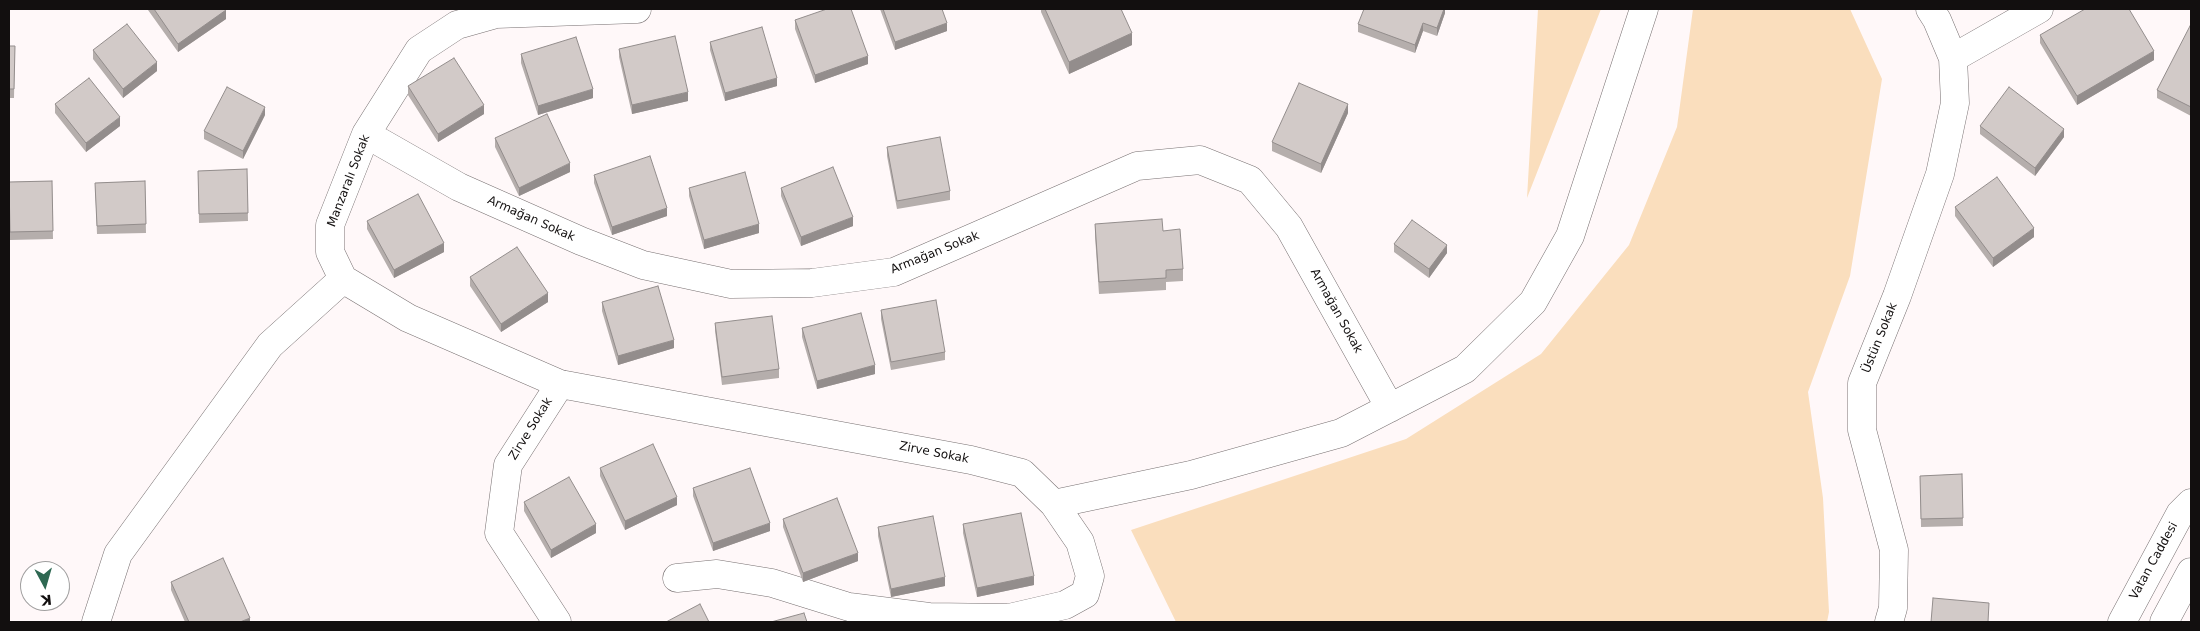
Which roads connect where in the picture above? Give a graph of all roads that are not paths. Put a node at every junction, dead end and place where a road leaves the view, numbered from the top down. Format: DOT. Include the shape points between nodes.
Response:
graph roads {
  1 [pos="636,9"];
  2 [pos="1644,9"];
  3 [pos="1930,9"];
  4 [pos="2039,9"];
  5 [pos="553,11"];
  6 [pos="1953,58"];
  7 [pos="366,134"];
  8 [pos="344,279"];
  9 [pos="560,384"];
  10 [pos="1390,408"];
  11 [pos="1054,504"];
  12 [pos="2191,504"];
  13 [pos="2191,572"];
  14 [pos="677,578"];
  15 [pos="96,622"];
  16 [pos="557,622"];
  17 [pos="1889,622"];
  18 [pos="2122,622"];
  19 [pos="2164,622"];
  1 -- 5 [label="street, Manzaralı Sokak"];
  2 -- 10 [label="street" via="1570,236 1534,302 1465,369"];
  3 -- 6 [label="street"];
  4 -- 6 [label="street"];
  5 -- 7 [label="street, Manzaralı Sokak" via="496,14 457,25 419,50"];
  6 -- 17 [label="street, Üstün Sokak" via="1955,103 1940,174 1862,383 1862,430 1894,550 1893,608"];
  7 -- 8 [label="street, Manzaralı Sokak" via="330,225 330,252"];
  7 -- 10 [label="street, Armağan Sokak" via="459,187 581,241 643,265 731,284 812,283 894,272 1136,166 1200,160 1250,180 1289,227"];
  8 -- 9 [label="street" via="408,318"];
  8 -- 15 [label="street" via="270,345 118,554"];
  9 -- 11 [label="street, Zirve Sokak" via="971,460 1022,473"];
  9 -- 16 [label="street, Zirve Sokak" via="508,465 499,533"];
  10 -- 11 [label="street" via="1341,434 1191,475"];
  11 -- 14 [label="street, Zirve Sokak" via="1080,542 1090,576 1085,594 1065,605 1008,618 929,617 849,607 772,583 717,574"];
  12 -- 18 [label="street, Vatan Caddesi" via="2180,514"];
  13 -- 19 [label="street"];
}
